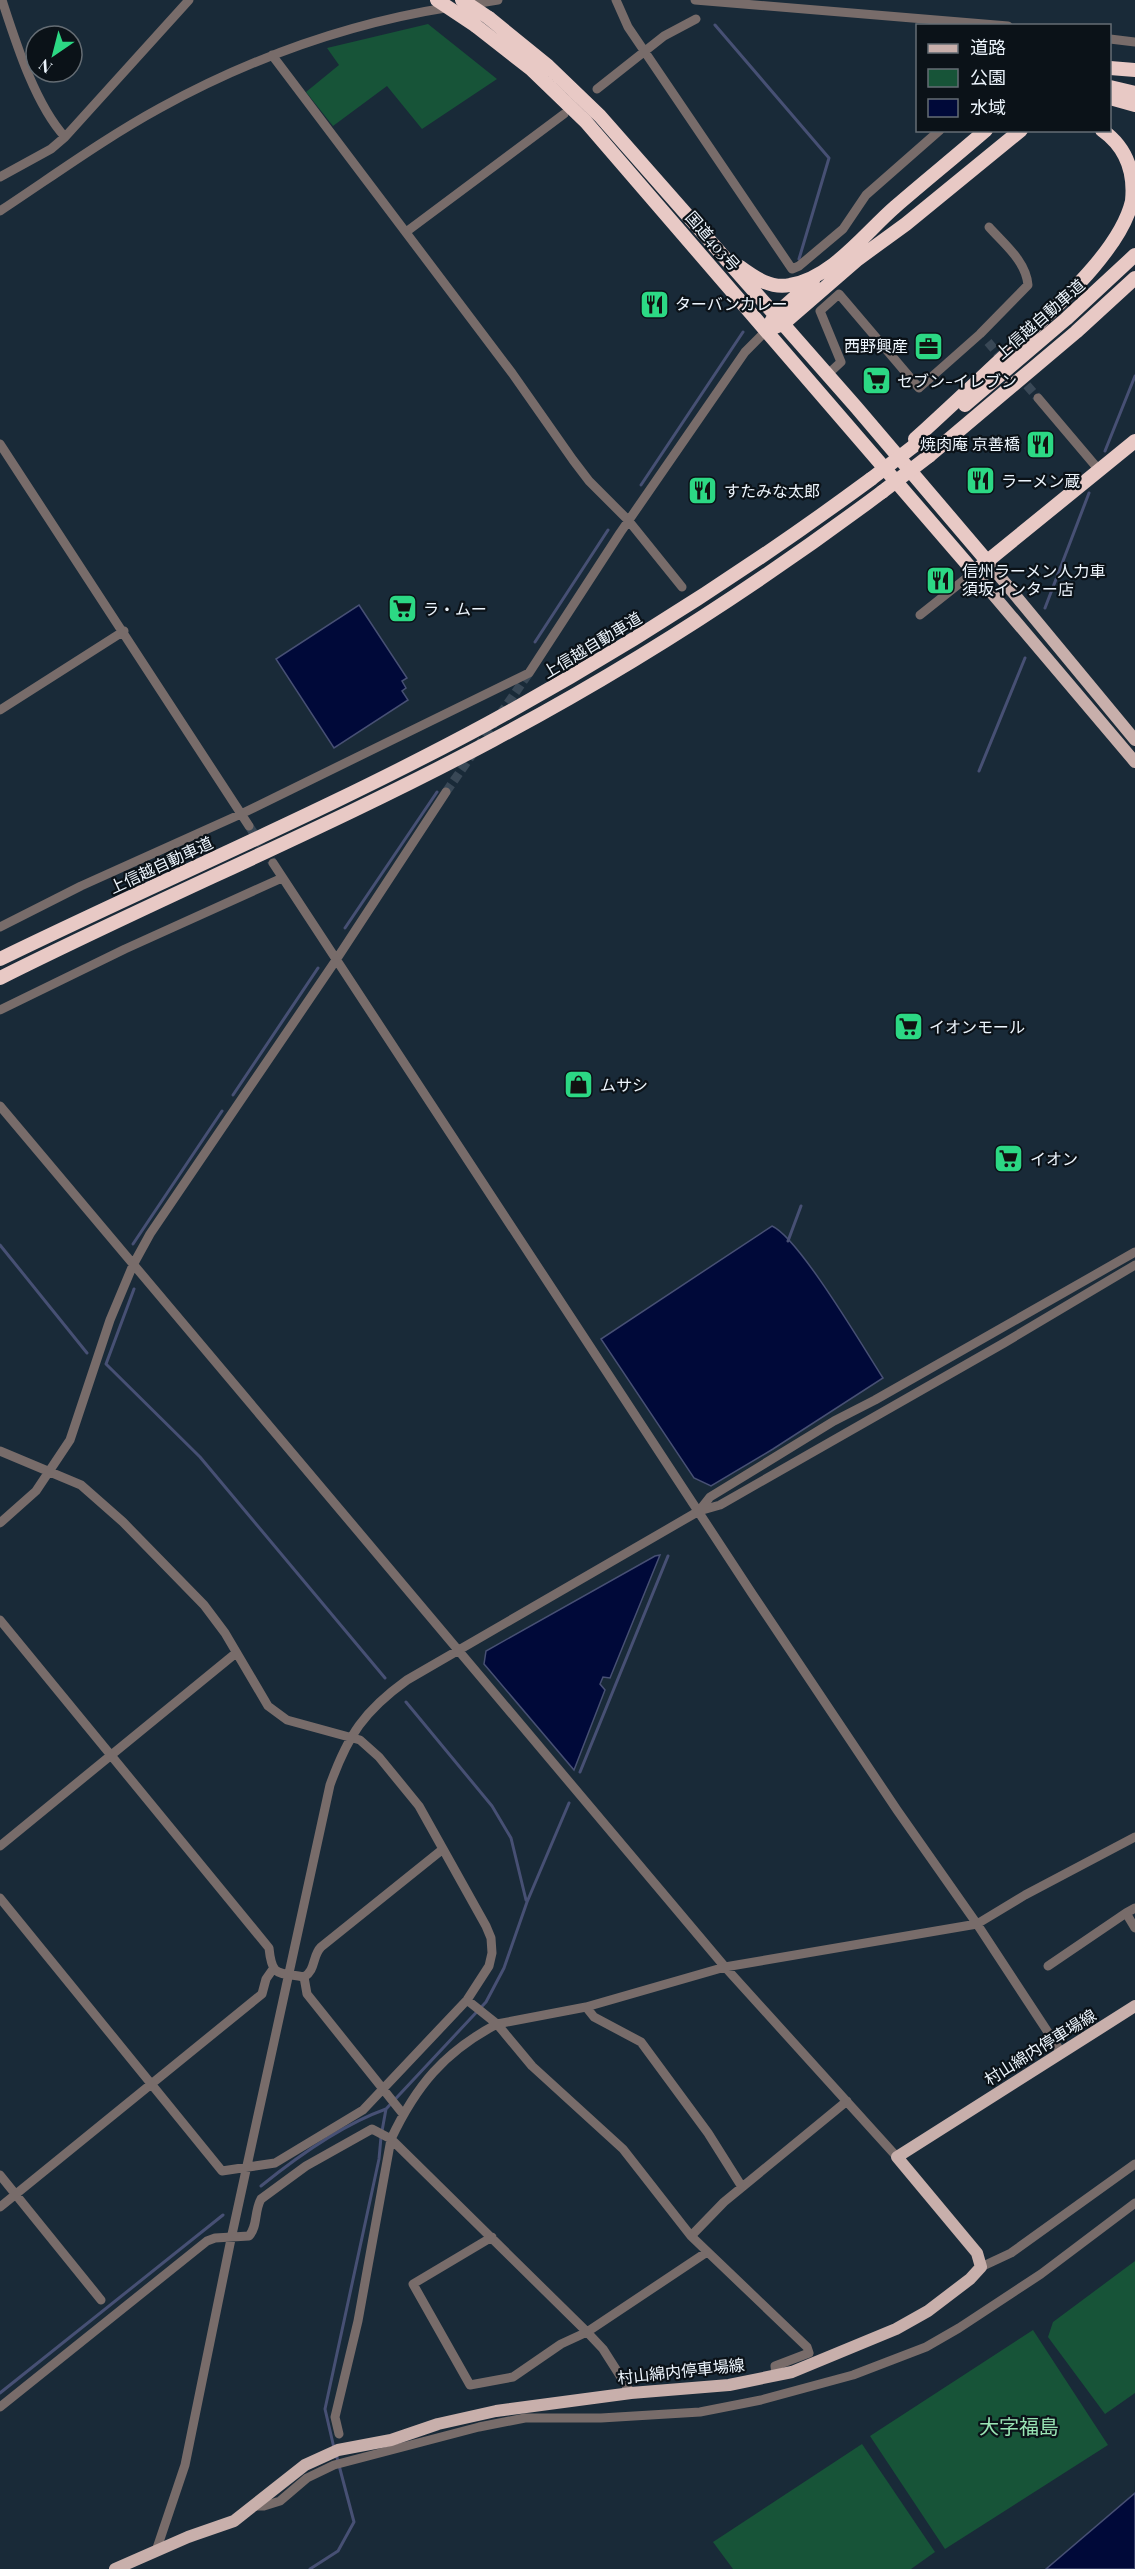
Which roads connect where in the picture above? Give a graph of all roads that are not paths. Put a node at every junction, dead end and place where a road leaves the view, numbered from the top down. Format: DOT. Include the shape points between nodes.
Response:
graph roads {
  1 [pos="2,0"];
  2 [pos="189,0"];
  3 [pos="437,0"];
  4 [pos="462,0"];
  5 [pos="498,0"];
  6 [pos="616,0"];
  7 [pos="695,0"];
  8 [pos="696,19"];
  9 [pos="995,24"];
  10 [pos="1111,39"];
  11 [pos="1135,42"];
  12 [pos="644,51"];
  13 [pos="272,55"];
  14 [pos="1111,68"];
  15 [pos="1135,70"];
  16 [pos="1111,87"];
  17 [pos="597,89"];
  18 [pos="1135,93"];
  19 [pos="1111,98"];
  20 [pos="1135,105"];
  21 [pos="564,114"];
  22 [pos="938,132"];
  23 [pos="984,132"];
  24 [pos="1008,132"];
  25 [pos="1018,132"];
  26 [pos="1104,132"];
  27 [pos="66,137"];
  28 [pos="979,162"];
  29 [pos="0,177"];
  30 [pos="0,211"];
  31 [pos="989,227"];
  32 [pos="406,232"];
  33 [pos="711,242"];
  34 [pos="1135,255"];
  35 [pos="831,266"];
  36 [pos="1135,278"];
  37 [pos="1135,284"];
  38 [pos="779,320"];
  39 [pos="767,330"];
  40 [pos="1076,332"];
  41 [pos="980,334"];
  42 [pos="988,342"];
  43 [pos="827,375"];
  44 [pos="1038,398"];
  45 [pos="917,440"];
  46 [pos="1135,441"];
  47 [pos="0,444"];
  48 [pos="1099,470"];
  49 [pos="628,520"];
  50 [pos="987,561"];
  51 [pos="974,572"];
  52 [pos="682,587"];
  53 [pos="920,615"];
  54 [pos="124,631"];
  55 [pos="0,710"];
  56 [pos="1135,740"];
  57 [pos="1135,762"];
  58 [pos="446,792"];
  59 [pos="241,814"];
  60 [pos="249,826"];
  61 [pos="273,864"];
  62 [pos="282,878"];
  63 [pos="0,927"];
  64 [pos="0,959"];
  65 [pos="336,960"];
  66 [pos="0,978"];
  67 [pos="0,1010"];
  68 [pos="0,1106"];
  69 [pos="1135,1252"];
  70 [pos="133,1264"];
  71 [pos="1135,1265"];
  72 [pos="0,1450"];
  73 [pos="50,1471"];
  74 [pos="699,1511"];
  75 [pos="0,1523"];
  76 [pos="0,1620"];
  77 [pos="458,1652"];
  78 [pos="236,1653"];
  79 [pos="350,1737"];
  80 [pos="110,1757"];
  81 [pos="1135,1837"];
  82 [pos="0,1846"];
  83 [pos="443,1849"];
  84 [pos="0,1898"];
  85 [pos="1135,1908"];
  86 [pos="1126,1913"];
  87 [pos="977,1924"];
  88 [pos="1135,1928"];
  89 [pos="1048,1966"];
  90 [pos="725,1967"];
  91 [pos="273,1969"];
  92 [pos="289,1974"];
  93 [pos="304,1977"];
  94 [pos="470,2002"];
  95 [pos="1135,2006"];
  96 [pos="586,2007"];
  97 [pos="497,2024"];
  98 [pos="1060,2052"];
  99 [pos="151,2084"];
  100 [pos="384,2093"];
  101 [pos="847,2102"];
  102 [pos="400,2112"];
  103 [pos="389,2138"];
  104 [pos="897,2157"];
  105 [pos="1135,2164"];
  106 [pos="248,2166"];
  107 [pos="0,2175"];
  108 [pos="742,2187"];
  109 [pos="16,2195"];
  110 [pos="1135,2203"];
  111 [pos="0,2207"];
  112 [pos="691,2236"];
  113 [pos="492,2237"];
  114 [pos="231,2239"];
  115 [pos="707,2252"];
  116 [pos="981,2267"];
  117 [pos="101,2300"];
  118 [pos="587,2332"];
  119 [pos="776,2375"];
  120 [pos="632,2393"];
  121 [pos="0,2407"];
  122 [pos="339,2433"];
  123 [pos="255,2506"];
  124 [pos="156,2551"];
  125 [pos="115,2569"];
  1 -- 27 [label="street" via="32,82"];
  2 -- 27 [label="street"];
  3 -- 39 [label="highway, 国道403号, bridge" via="531,69 586,122"];
  4 -- 33 [label="highway, 国道403号, bridge" via="548,66 600,116"];
  5 -- 13 [label="street" via="374,22"];
  6 -- 12 [label="street"];
  7 -- 9 [label="street"];
  8 -- 12 [label="street"];
  10 -- 11 [label="street"];
  12 -- 17 [label="street"];
  12 -- 22 [label="street" via="792,269 843,229 866,195"];
  13 -- 30 [label="street" via="159,108"];
  13 -- 32 [label="street"];
  14 -- 15 [label="highway"];
  16 -- 18 [label="highway"];
  19 -- 20 [label="highway"];
  21 -- 32 [label="street"];
  23 -- 35 [label="highway"];
  24 -- 28 [label="highway"];
  25 -- 28 [label="highway"];
  26 -- 45 [label="highway" via="1120,146 1132,171 1132,201 1119,231 1095,265"];
  27 -- 29 [label="street"];
  28 -- 38 [label="highway" via="906,224"];
  31 -- 41 [label="street" via="1018,258 1028,285"];
  32 -- 49 [label="street" via="589,481"];
  33 -- 35 [label="highway" via="753,276 772,285 804,282"];
  33 -- 38 [label="highway, 国道403号"];
  34 -- 45 [label="highway, 上信越自動車道" via="1066,319"];
  35 -- 38 [label="highway"];
  36 -- 40 [label="highway, 上信越自動車道"];
  37 -- 40 [label="highway"];
  38 -- 39 [label="highway"];
  38 -- 43 [label="highway, 国道403号"];
  39 -- 49 [label="street" via="745,352"];
  39 -- 51 [label="highway, 国道403号"];
  40 -- 66 [label="highway, 上信越自動車道, bridge" via="929,456 772,572 715,609 514,729 332,822"];
  41 -- 42 [label="street"];
  41 -- 43 [label="street" via="919,388 838,294 820,311 841,363"];
  43 -- 50 [label="highway, 国道403号"];
  44 -- 48 [label="street"];
  45 -- 64 [label="highway, 上信越自動車道, bridge" via="871,479 705,595 495,719 298,819"];
  46 -- 48 [label="highway"];
  47 -- 54 [label="street"];
  48 -- 50 [label="highway"];
  49 -- 52 [label="street"];
  49 -- 59 [label="street" via="529,673"];
  50 -- 51 [label="highway"];
  50 -- 56 [label="main road"];
  51 -- 53 [label="street"];
  51 -- 57 [label="main road"];
  54 -- 55 [label="street"];
  54 -- 59 [label="street"];
  58 -- 65 [label="street"];
  59 -- 60 [label="street"];
  59 -- 63 [label="street"];
  61 -- 62 [label="street"];
  62 -- 65 [label="street"];
  62 -- 67 [label="street"];
  65 -- 70 [label="street"];
  65 -- 74 [label="street"];
  68 -- 70 [label="street"];
  69 -- 74 [label="street" via="834,1421 710,1497"];
  70 -- 73 [label="street" via="70,1440"];
  70 -- 77 [label="street"];
  71 -- 74 [label="street" via="853,1431 720,1505"];
  72 -- 73 [label="street"];
  73 -- 75 [label="street" via="36,1491"];
  73 -- 78 [label="street" via="81,1485 154,1552 204,1605"];
  74 -- 77 [label="street"];
  74 -- 87 [label="street"];
  76 -- 80 [label="street"];
  77 -- 79 [label="street" via="386,1695"];
  77 -- 90 [label="street"];
  78 -- 79 [label="street" via="263,1700 281,1717"];
  78 -- 80 [label="street"];
  79 -- 83 [label="street" via="360,1740 379,1757 410,1793"];
  79 -- 92 [label="street" via="330,1785"];
  80 -- 82 [label="street"];
  80 -- 91 [label="street" via="269,1948"];
  81 -- 87 [label="street"];
  83 -- 93 [label="street" via="321,1947"];
  83 -- 94 [label="street" via="491,1938 489,1966"];
  84 -- 99 [label="street"];
  85 -- 86 [label="street"];
  86 -- 88 [label="street"];
  86 -- 89 [label="street"];
  87 -- 90 [label="street"];
  87 -- 98 [label="street"];
  90 -- 96 [label="street"];
  90 -- 101 [label="street"];
  91 -- 92 [label="street"];
  91 -- 99 [label="street" via="262,1994"];
  92 -- 93 [label="street"];
  92 -- 106 [label="street"];
  93 -- 100 [label="street" via="307,1994"];
  94 -- 97 [label="street"];
  94 -- 100 [label="street"];
  95 -- 98 [label="main road, 村山綿内停車場線"];
  96 -- 97 [label="street"];
  96 -- 108 [label="street" via="594,2017 641,2042"];
  97 -- 102 [label="street" via="452,2053"];
  97 -- 112 [label="street" via="532,2066 623,2149"];
  98 -- 104 [label="main road, 村山綿内停車場線"];
  99 -- 106 [label="street" via="222,2171"];
  99 -- 109 [label="street"];
  100 -- 102 [label="street"];
  100 -- 106 [label="street" via="275,2163"];
  101 -- 104 [label="street"];
  101 -- 108 [label="street"];
  102 -- 103 [label="street"];
  103 -- 113 [label="street"];
  103 -- 114 [label="street" via="372,2129 333,2149 269,2193 258,2204 253,2231"];
  103 -- 122 [label="street" via="358,2321 335,2417"];
  104 -- 116 [label="main road" via="977,2253"];
  105 -- 116 [label="street" via="1011,2253"];
  106 -- 114 [label="street"];
  107 -- 109 [label="street"];
  108 -- 112 [label="street"];
  109 -- 111 [label="street"];
  109 -- 117 [label="street"];
  110 -- 123 [label="street" via="1041,2274 959,2328 926,2347 853,2375 700,2412 525,2418 479,2427 334,2465 308,2478 280,2501"];
  112 -- 115 [label="street"];
  113 -- 118 [label="street"];
  113 -- 118 [label="street" via="414,2284 470,2385 513,2377 561,2344"];
  114 -- 121 [label="street" via="207,2241"];
  114 -- 124 [label="street" via="185,2465"];
  115 -- 118 [label="street"];
  115 -- 119 [label="street" via="807,2347 809,2353 775,2366"];
  116 -- 119 [label="main road, 村山綿内停車場線" via="939,2304 896,2328 818,2362"];
  118 -- 120 [label="street"];
  119 -- 120 [label="main road, 村山綿内停車場線" via="729,2385"];
  120 -- 123 [label="main road, 村山綿内停車場線" via="496,2411 338,2450 305,2465"];
  123 -- 124 [label="main road, 村山綿内停車場線" via="234,2521"];
  124 -- 125 [label="main road, 村山綿内停車場線"];
}
